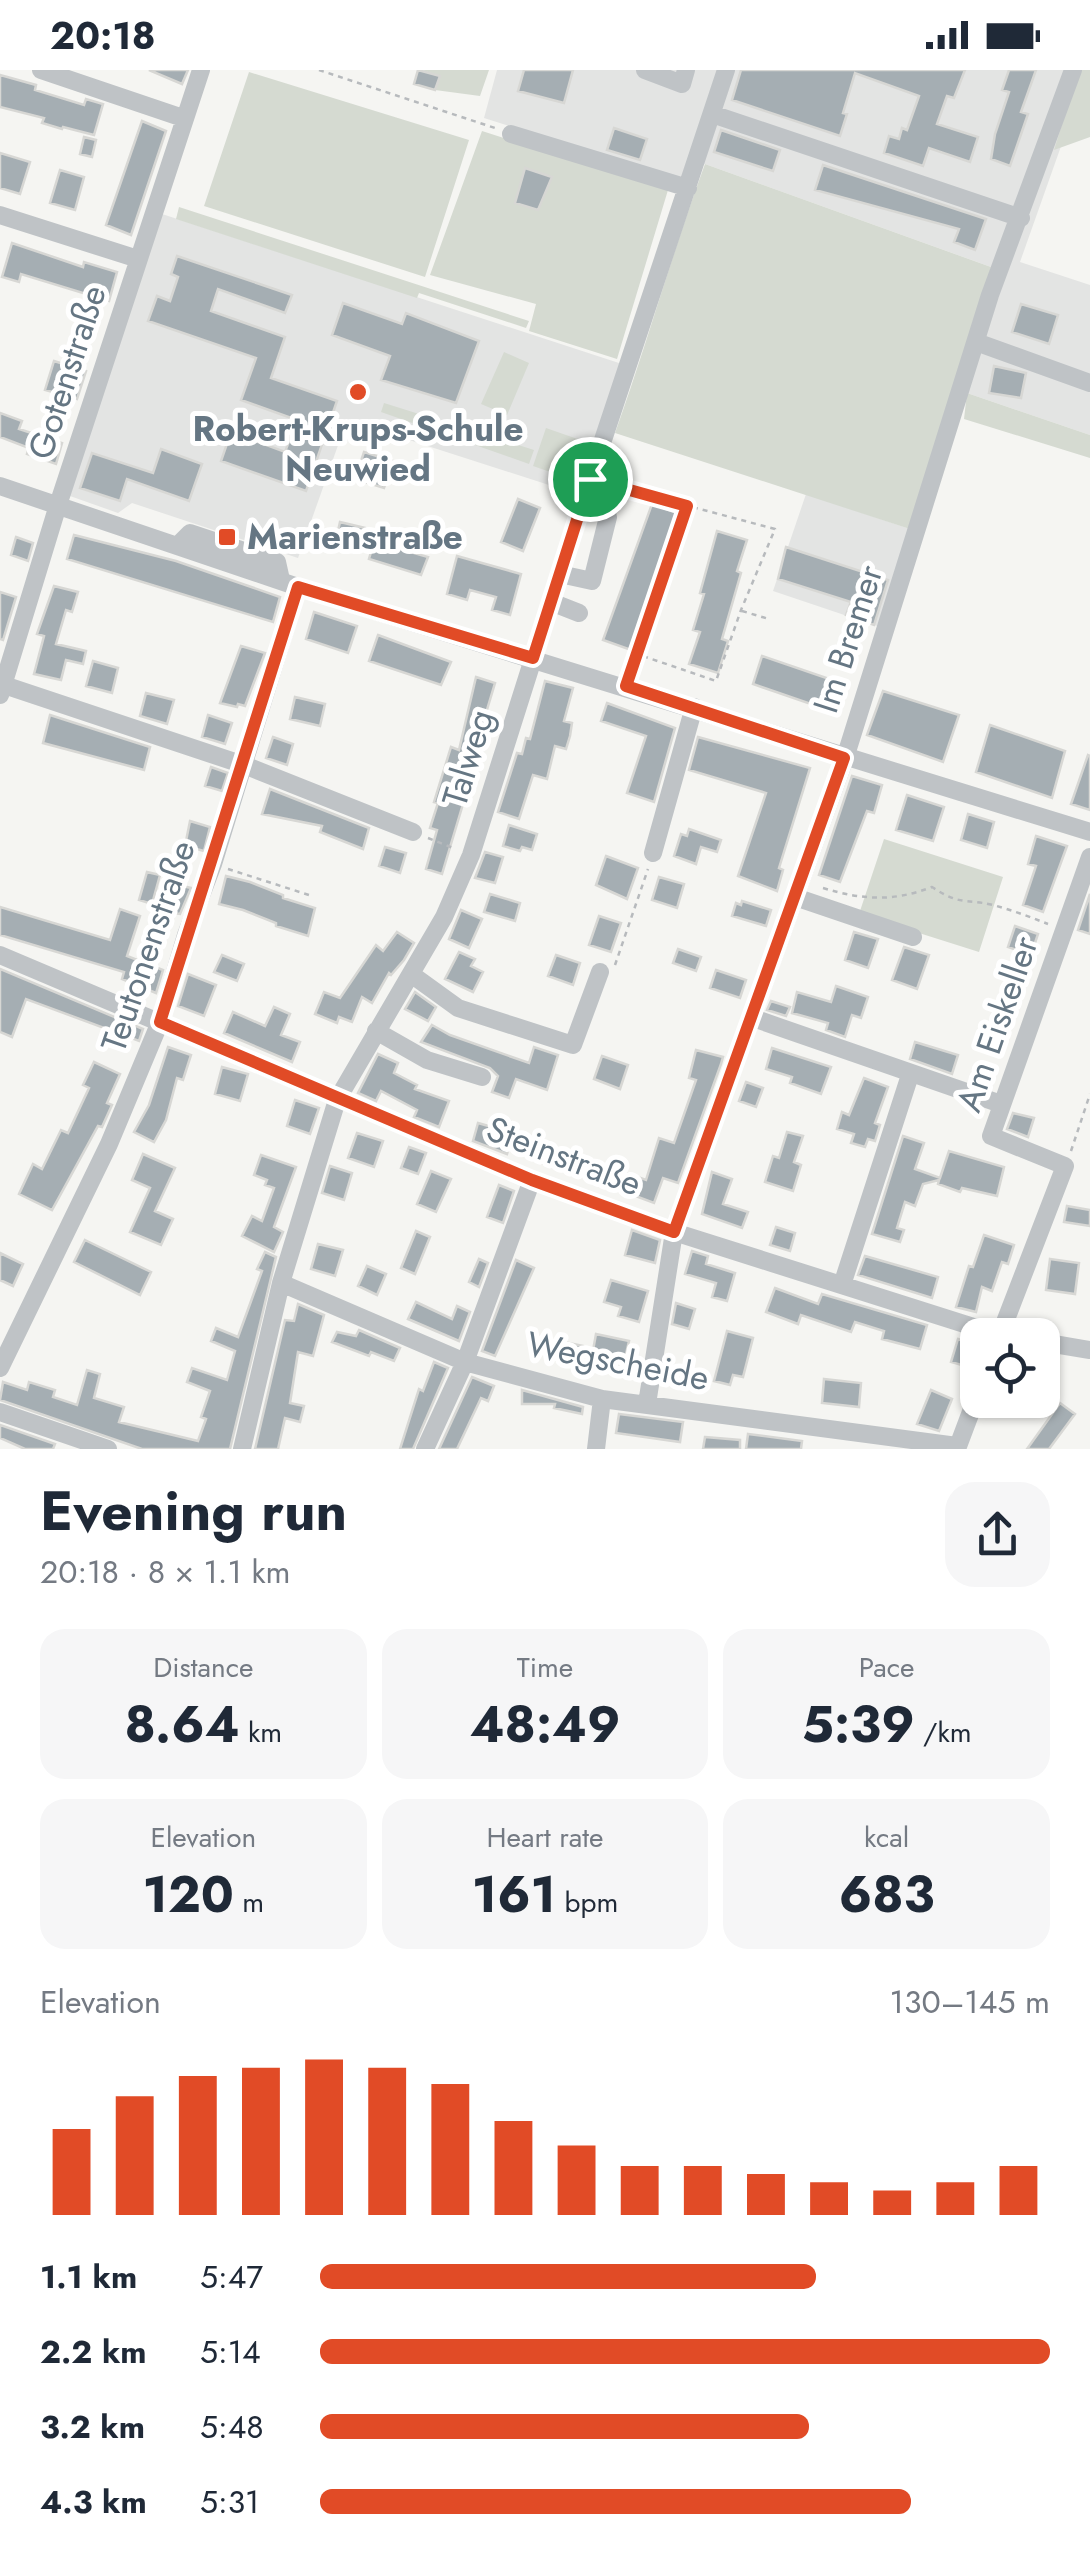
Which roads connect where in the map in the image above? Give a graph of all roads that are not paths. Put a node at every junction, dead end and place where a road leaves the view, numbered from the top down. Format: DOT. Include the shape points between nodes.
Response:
graph roads {
  1 [pos="41,70"];
  2 [pos="201,70"];
  3 [pos="645,70"];
  4 [pos="686,70"];
  5 [pos="726,70"];
  6 [pos="1074,70"];
  7 [pos="712,114"];
  8 [pos="183,118"];
  9 [pos="511,134"];
  10 [pos="688,188"];
  11 [pos="0,215"];
  12 [pos="1020,218"];
  13 [pos="138,259"];
  14 [pos="976,342"];
  15 [pos="1090,383"];
  16 [pos="0,486"];
  17 [pos="58,504"];
  18 [pos="608,516"];
  19 [pos="560,574"];
  20 [pos="290,584"];
  21 [pos="551,602"];
  22 [pos="579,613"];
  23 [pos="533,658"];
  24 [pos="2,690"];
  25 [pos="694,707"];
  26 [pos="844,758"];
  27 [pos="244,765"];
  28 [pos="413,832"];
  29 [pos="1090,832"];
  30 [pos="653,853"];
  31 [pos="1090,857"];
  32 [pos="798,889"];
  33 [pos="913,937"];
  34 [pos="0,955"];
  35 [pos="600,972"];
  36 [pos="412,974"];
  37 [pos="753,1018"];
  38 [pos="160,1022"];
  39 [pos="376,1030"];
  40 [pos="910,1075"];
  41 [pos="482,1077"];
  42 [pos="337,1100"];
  43 [pos="1001,1104"];
  44 [pos="532,1180"];
  45 [pos="674,1232"];
  46 [pos="281,1283"];
  47 [pos="842,1285"];
  48 [pos="1007,1318"];
  49 [pos="960,1322"];
  50 [pos="1060,1345"];
  51 [pos="1090,1350"];
  52 [pos="465,1362"];
  53 [pos="0,1368"];
  54 [pos="602,1399"];
  55 [pos="648,1404"];
  56 [pos="0,1412"];
  57 [pos="968,1418"];
  58 [pos="60,1441"];
  59 [pos="957,1447"];
  60 [pos="108,1449"];
  61 [pos="242,1449"];
  62 [pos="425,1449"];
  63 [pos="596,1449"];
  1 -- 8 [label="street"];
  2 -- 8 [label="street, Gotenstraße"];
  3 -- 4 [label="street" via="682,84"];
  5 -- 7 [label="street, Talweg"];
  6 -- 12 [label="street, Im Bremer"];
  7 -- 10 [label="street, Talweg"];
  7 -- 12 [label="street"];
  8 -- 13 [label="street, Gotenstraße"];
  9 -- 10 [label="street"];
  10 -- 19 [label="street, Talweg"];
  11 -- 13 [label="street"];
  12 -- 14 [label="street, Im Bremer"];
  13 -- 17 [label="street, Gotenstraße"];
  14 -- 15 [label="street"];
  14 -- 26 [label="street, Im Bremer"];
  16 -- 17 [label="street"];
  17 -- 20 [label="street"];
  17 -- 24 [label="street, Gotenstraße"];
  18 -- 19 [label="street" via="592,582"];
  19 -- 21 [label="street, Talweg"];
  20 -- 23 [label="street"];
  20 -- 27 [label="street, Teutonenstraße"];
  21 -- 22 [label="street"];
  21 -- 23 [label="street, Talweg"];
  23 -- 25 [label="street"];
  23 -- 36 [label="street, Talweg" via="471,856"];
  24 -- 27 [label="street"];
  25 -- 26 [label="street"];
  25 -- 30 [label="street"];
  26 -- 29 [label="street"];
  26 -- 32 [label="street, Im Bremer"];
  27 -- 28 [label="street"];
  27 -- 38 [label="street, Teutonenstraße"];
  31 -- 43 [label="street, Am Eiskeller"];
  32 -- 33 [label="street"];
  32 -- 37 [label="street, Im Bremer"];
  34 -- 38 [label="street, Steinstraße"];
  35 -- 36 [label="street" via="573,1046 458,1008"];
  36 -- 39 [label="street, Talweg"];
  37 -- 40 [label="street"];
  37 -- 45 [label="street, Im Bremer"];
  38 -- 42 [label="street, Steinstraße"];
  38 -- 53 [label="street, Teutonenstraße" via="110,1144"];
  39 -- 41 [label="street" via="427,1060"];
  39 -- 42 [label="street, Talweg"];
  40 -- 43 [label="street"];
  40 -- 47 [label="street"];
  42 -- 44 [label="street, Steinstraße"];
  42 -- 46 [label="street, Talweg"];
  43 -- 48 [label="street, Am Eiskeller" via="992,1136 1065,1166"];
  44 -- 45 [label="street, Steinstraße"];
  44 -- 52 [label="street"];
  45 -- 47 [label="street, Steinstraße"];
  45 -- 55 [label="street, Im Bremer"];
  46 -- 52 [label="street, Wegscheide"];
  46 -- 61 [label="street, Talweg"];
  47 -- 49 [label="street, Steinstraße"];
  50 -- 51 [label="street"];
  52 -- 54 [label="street, Wegscheide"];
  52 -- 62 [label="street"];
  54 -- 55 [label="street, Wegscheide"];
  54 -- 63 [label="street"];
  55 -- 59 [label="street, Wegscheide"];
  56 -- 58 [label="street"];
  57 -- 59 [label="street"];
  58 -- 60 [label="street"];
}
